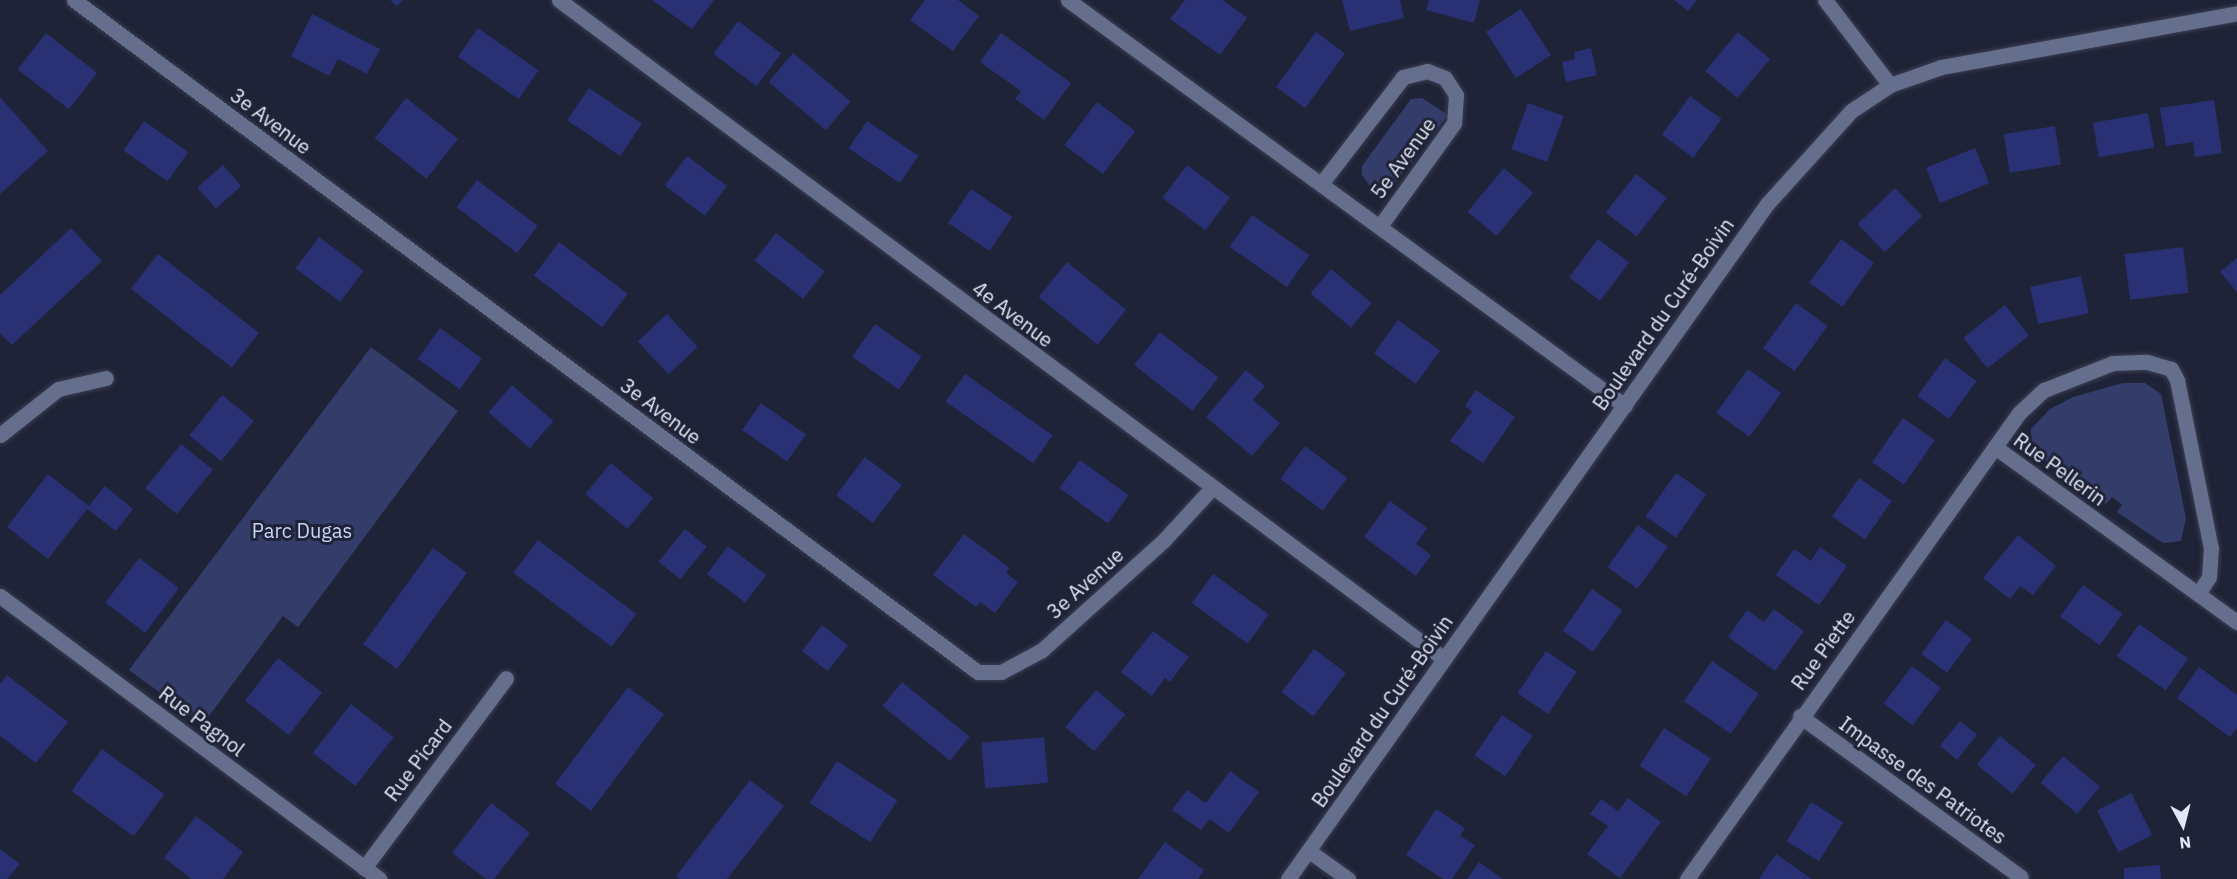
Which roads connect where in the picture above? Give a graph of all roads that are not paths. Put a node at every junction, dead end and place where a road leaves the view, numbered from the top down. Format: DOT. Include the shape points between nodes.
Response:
graph roads {
  1 [pos="74,0"];
  2 [pos="560,0"];
  3 [pos="1068,0"];
  4 [pos="1825,0"];
  5 [pos="2237,13"];
  6 [pos="1890,85"];
  7 [pos="1321,184"];
  8 [pos="1380,226"];
  9 [pos="106,378"];
  10 [pos="1624,406"];
  11 [pos="0,435"];
  12 [pos="1995,447"];
  13 [pos="1212,488"];
  14 [pos="2198,594"];
  15 [pos="0,596"];
  16 [pos="2237,622"];
  17 [pos="1444,659"];
  18 [pos="506,678"];
  19 [pos="1800,716"];
  20 [pos="1309,851"];
  21 [pos="364,868"];
  22 [pos="2021,878"];
  23 [pos="379,879"];
  24 [pos="1288,879"];
  25 [pos="1348,879"];
  26 [pos="1687,879"];
  1 -- 13 [label="street, 3e Avenue" via="978,672 1001,672 1042,650 1164,540"];
  2 -- 13 [label="street, 4e Avenue"];
  3 -- 7 [label="street, 5e Avenue"];
  4 -- 6 [label="street"];
  5 -- 6 [label="street, Boulevard du Curé-Boivin" via="1978,58"];
  6 -- 10 [label="street, Boulevard du Curé-Boivin" via="1851,111 1797,167"];
  7 -- 8 [label="street, 5e Avenue"];
  7 -- 8 [label="street, 5e Avenue" via="1403,77 1427,71 1445,78 1456,95 1454,123"];
  8 -- 10 [label="street, 5e Avenue"];
  9 -- 11 [label="street" via="58,389"];
  10 -- 17 [label="street, Boulevard du Curé-Boivin"];
  12 -- 14 [label="street, Rue Pellerin"];
  12 -- 14 [label="street, Rue Pellerin" via="2033,398 2059,382 2132,361 2159,363 2171,369 2177,380 2211,548 2209,577"];
  12 -- 19 [label="street, Rue Piette"];
  13 -- 17 [label="street, 4e Avenue"];
  14 -- 16 [label="street, Rue Pellerin"];
  15 -- 21 [label="street, Rue Pagnol"];
  17 -- 20 [label="street, Boulevard du Curé-Boivin"];
  18 -- 21 [label="street, Rue Picard"];
  19 -- 22 [label="street, Impasse des Patriotes"];
  19 -- 26 [label="street, Rue Piette"];
  20 -- 24 [label="street, Boulevard du Curé-Boivin"];
  20 -- 25 [label="street"];
  21 -- 23 [label="street, Rue Pagnol"];
}
